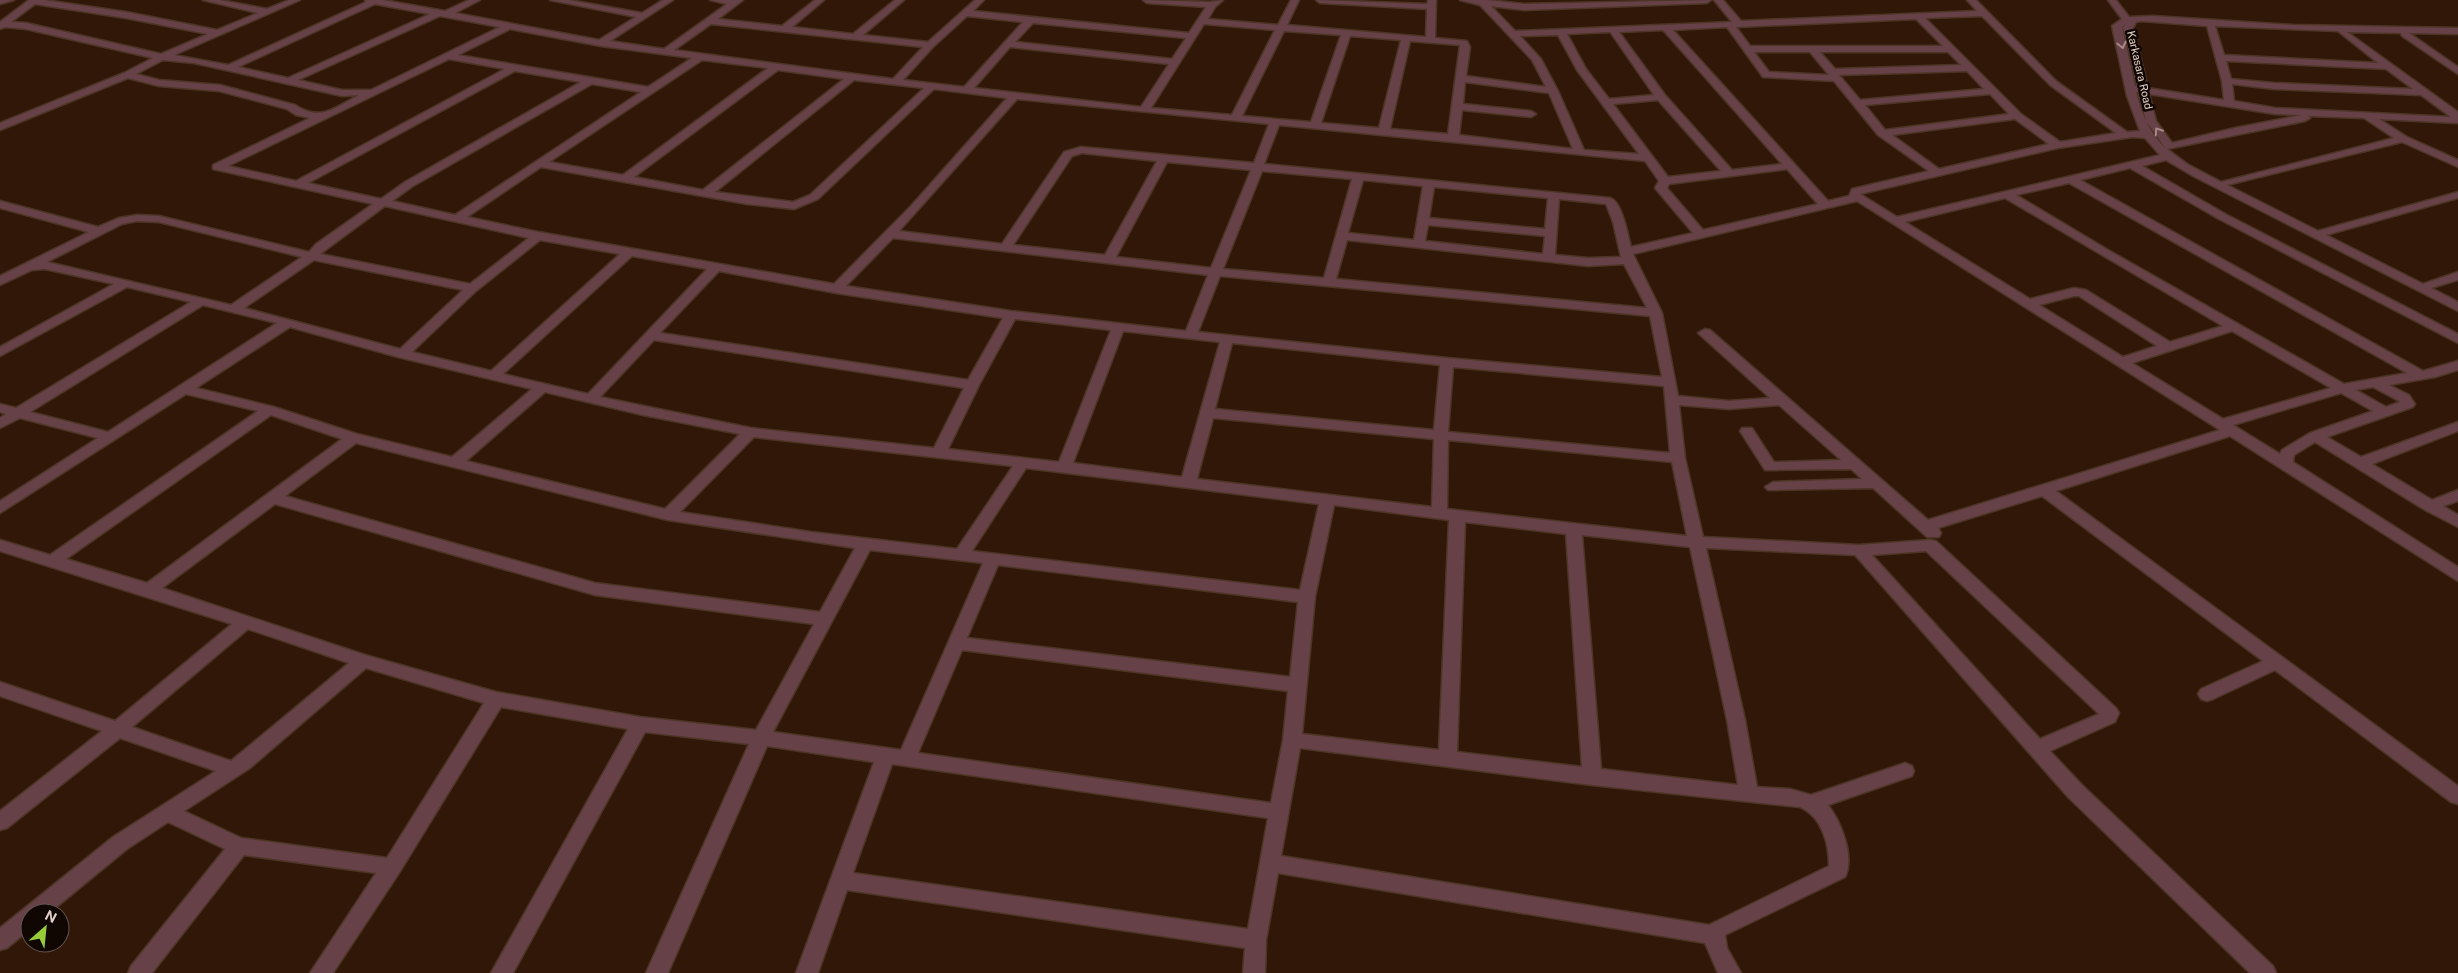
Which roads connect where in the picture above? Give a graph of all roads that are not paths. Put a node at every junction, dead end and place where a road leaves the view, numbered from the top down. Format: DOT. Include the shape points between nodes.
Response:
graph roads {
  1 [pos="10,0"];
  2 [pos="207,0"];
  3 [pos="296,0"];
  4 [pos="371,0"];
  5 [pos="476,0"];
  6 [pos="554,0"];
  7 [pos="670,0"];
  8 [pos="714,0"];
  9 [pos="820,0"];
  10 [pos="900,0"];
  11 [pos="980,0"];
  12 [pos="1147,0"];
  13 [pos="1295,0"];
  14 [pos="1320,0"];
  15 [pos="1464,0"];
  16 [pos="1707,0"];
  17 [pos="1718,0"];
  18 [pos="1971,0"];
  19 [pos="2112,0"];
  20 [pos="0,1"];
  21 [pos="34,1"];
  22 [pos="737,1"];
  23 [pos="1216,2"];
  24 [pos="1483,2"];
  25 [pos="1433,3"];
  26 [pos="268,12"];
  27 [pos="964,13"];
  28 [pos="1984,13"];
  29 [pos="442,14"];
  30 [pos="645,16"];
  31 [pos="1918,16"];
  32 [pos="1030,20"];
  33 [pos="709,21"];
  34 [pos="1202,21"];
  35 [pos="2128,22"];
  36 [pos="2,25"];
  37 [pos="1735,25"];
  38 [pos="509,26"];
  39 [pos="2211,27"];
  40 [pos="1280,28"];
  41 [pos="784,29"];
  42 [pos="1667,29"];
  43 [pos="1614,31"];
  44 [pos="2458,31"];
  45 [pos="2342,32"];
  46 [pos="216,33"];
  47 [pos="1562,33"];
  48 [pos="1346,34"];
  49 [pos="1513,34"];
  50 [pos="2405,34"];
  51 [pos="2458,35"];
  52 [pos="1192,36"];
  53 [pos="855,37"];
  54 [pos="1406,38"];
  55 [pos="1430,40"];
  56 [pos="601,43"];
  57 [pos="1008,44"];
  58 [pos="930,45"];
  59 [pos="1749,49"];
  60 [pos="1813,49"];
  61 [pos="1951,49"];
  62 [pos="665,52"];
  63 [pos="449,56"];
  64 [pos="700,57"];
  65 [pos="162,58"];
  66 [pos="2220,58"];
  67 [pos="1175,62"];
  68 [pos="2387,66"];
  69 [pos="515,67"];
  70 [pos="776,67"];
  71 [pos="228,68"];
  72 [pos="1970,68"];
  73 [pos="2458,71"];
  74 [pos="127,75"];
  75 [pos="1834,75"];
  76 [pos="852,77"];
  77 [pos="1461,78"];
  78 [pos="289,81"];
  79 [pos="590,81"];
  80 [pos="896,81"];
  81 [pos="2227,81"];
  82 [pos="933,85"];
  83 [pos="966,89"];
  84 [pos="2132,89"];
  85 [pos="650,90"];
  86 [pos="2144,90"];
  87 [pos="1553,91"];
  88 [pos="1993,91"];
  89 [pos="2423,92"];
  90 [pos="374,93"];
  91 [pos="1016,94"];
  92 [pos="1661,97"];
  93 [pos="1606,102"];
  94 [pos="1857,103"];
  95 [pos="2229,104"];
  96 [pos="1457,106"];
  97 [pos="1144,110"];
  98 [pos="2307,113"];
  99 [pos="1531,114"];
  100 [pos="2017,116"];
  101 [pos="2366,116"];
  102 [pos="319,118"];
  103 [pos="1236,118"];
  104 [pos="2458,118"];
  105 [pos="1276,121"];
  106 [pos="1315,124"];
  107 [pos="0,127"];
  108 [pos="1384,131"];
  109 [pos="1882,133"];
  110 [pos="2125,135"];
  111 [pos="2147,135"];
  112 [pos="1453,138"];
  113 [pos="2403,139"];
  114 [pos="2058,145"];
  115 [pos="2169,151"];
  116 [pos="1580,154"];
  117 [pos="1164,158"];
  118 [pos="1647,158"];
  119 [pos="540,164"];
  120 [pos="2130,164"];
  121 [pos="2458,164"];
  122 [pos="1789,166"];
  123 [pos="1258,167"];
  124 [pos="1937,172"];
  125 [pos="1729,173"];
  126 [pos="1358,177"];
  127 [pos="625,179"];
  128 [pos="2070,179"];
  129 [pos="1664,181"];
  130 [pos="2226,182"];
  131 [pos="1429,184"];
  132 [pos="296,185"];
  133 [pos="705,194"];
  134 [pos="1554,195"];
  135 [pos="2008,195"];
  136 [pos="2458,195"];
  137 [pos="1857,198"];
  138 [pos="0,204"];
  139 [pos="380,204"];
  140 [pos="1825,205"];
  141 [pos="456,219"];
  142 [pos="1423,221"];
  143 [pos="1894,221"];
  144 [pos="99,231"];
  145 [pos="2323,232"];
  146 [pos="1551,233"];
  147 [pos="890,234"];
  148 [pos="1701,235"];
  149 [pos="538,236"];
  150 [pos="1342,236"];
  151 [pos="1419,244"];
  152 [pos="1006,247"];
  153 [pos="628,253"];
  154 [pos="312,256"];
  155 [pos="1627,256"];
  156 [pos="1549,258"];
  157 [pos="1109,259"];
  158 [pos="32,266"];
  159 [pos="716,267"];
  160 [pos="1216,272"];
  161 [pos="2458,276"];
  162 [pos="0,281"];
  163 [pos="1329,282"];
  164 [pos="124,283"];
  165 [pos="2429,285"];
  166 [pos="472,288"];
  167 [pos="836,289"];
  168 [pos="2458,300"];
  169 [pos="200,302"];
  170 [pos="2026,304"];
  171 [pos="2458,307"];
  172 [pos="233,309"];
  173 [pos="1656,313"];
  174 [pos="1011,315"];
  175 [pos="288,322"];
  176 [pos="1119,326"];
  177 [pos="2235,326"];
  178 [pos="1705,333"];
  179 [pos="1191,334"];
  180 [pos="652,336"];
  181 [pos="1227,339"];
  182 [pos="2458,339"];
  183 [pos="2168,347"];
  184 [pos="0,352"];
  185 [pos="403,354"];
  186 [pos="1447,362"];
  187 [pos="2120,362"];
  188 [pos="2458,365"];
  189 [pos="495,374"];
  190 [pos="2418,374"];
  191 [pos="1670,382"];
  192 [pos="2372,382"];
  193 [pos="972,385"];
  194 [pos="544,386"];
  195 [pos="2344,388"];
  196 [pos="184,389"];
  197 [pos="592,397"];
  198 [pos="1672,400"];
  199 [pos="1780,401"];
  200 [pos="0,408"];
  201 [pos="269,410"];
  202 [pos="2384,412"];
  203 [pos="19,413"];
  204 [pos="1208,413"];
  205 [pos="0,424"];
  206 [pos="2458,426"];
  207 [pos="2226,428"];
  208 [pos="1747,431"];
  209 [pos="751,432"];
  210 [pos="1441,434"];
  211 [pos="2315,436"];
  212 [pos="110,437"];
  213 [pos="353,438"];
  214 [pos="939,452"];
  215 [pos="1678,458"];
  216 [pos="457,461"];
  217 [pos="1022,463"];
  218 [pos="2360,463"];
  219 [pos="1856,464"];
  220 [pos="2285,464"];
  221 [pos="1064,467"];
  222 [pos="1188,483"];
  223 [pos="1878,483"];
  224 [pos="1773,487"];
  225 [pos="2044,490"];
  226 [pos="2458,496"];
  227 [pos="273,498"];
  228 [pos="1327,501"];
  229 [pos="2430,506"];
  230 [pos="0,508"];
  231 [pos="668,514"];
  232 [pos="1439,514"];
  233 [pos="1457,516"];
  234 [pos="2458,522"];
  235 [pos="1928,526"];
  236 [pos="1574,530"];
  237 [pos="1697,542"];
  238 [pos="865,544"];
  239 [pos="0,545"];
  240 [pos="1930,545"];
  241 [pos="1859,550"];
  242 [pos="961,556"];
  243 [pos="993,559"];
  244 [pos="52,560"];
  245 [pos="2458,575"];
  246 [pos="149,590"];
  247 [pos="1307,597"];
  248 [pos="826,619"];
  249 [pos="244,622"];
  250 [pos="957,643"];
  251 [pos="363,661"];
  252 [pos="2277,662"];
  253 [pos="1297,685"];
  254 [pos="0,689"];
  255 [pos="2207,694"];
  256 [pos="496,699"];
  257 [pos="640,724"];
  258 [pos="118,729"];
  259 [pos="761,738"];
  260 [pos="1292,740"];
  261 [pos="2036,749"];
  262 [pos="885,757"];
  263 [pos="1448,758"];
  264 [pos="906,759"];
  265 [pos="233,769"];
  266 [pos="1905,771"];
  267 [pos="1592,777"];
  268 [pos="1749,794"];
  269 [pos="2458,796"];
  270 [pos="1811,803"];
  271 [pos="1279,812"];
  272 [pos="168,813"];
  273 [pos="0,822"];
  274 [pos="239,846"];
  275 [pos="1271,863"];
  276 [pos="392,867"];
  277 [pos="840,880"];
  278 [pos="46,903"];
  279 [pos="20,924"];
  280 [pos="1714,936"];
  281 [pos="1256,940"];
  282 [pos="0,941"];
  283 [pos="139,973"];
  284 [pos="321,973"];
  285 [pos="502,973"];
  286 [pos="657,973"];
  287 [pos="807,973"];
  288 [pos="1254,973"];
  289 [pos="1730,973"];
  290 [pos="2265,973"];
  1 -- 20 [label="street"];
  2 -- 26 [label="street"];
  3 -- 26 [label="street"];
  4 -- 29 [label="street"];
  4 -- 71 [label="street"];
  5 -- 29 [label="street"];
  6 -- 30 [label="street"];
  7 -- 30 [label="street"];
  8 -- 22 [label="street"];
  9 -- 41 [label="street"];
  10 -- 53 [label="street"];
  11 -- 27 [label="street"];
  12 -- 23 [label="street"];
  13 -- 40 [label="street"];
  14 -- 25 [label="street"];
  15 -- 24 [label="street"];
  16 -- 24 [label="street" via="1524,7"];
  17 -- 37 [label="street"];
  18 -- 28 [label="street"];
  19 -- 35 [label="street"];
  21 -- 36 [label="street"];
  21 -- 46 [label="street"];
  22 -- 33 [label="street"];
  23 -- 34 [label="street"];
  24 -- 49 [label="street"];
  25 -- 55 [label="street"];
  26 -- 46 [label="street"];
  27 -- 32 [label="street"];
  27 -- 58 [label="street"];
  28 -- 31 [label="street"];
  28 -- 110 [label="street" via="2053,83"];
  29 -- 38 [label="street"];
  29 -- 78 [label="street"];
  30 -- 56 [label="street"];
  31 -- 37 [label="street"];
  31 -- 61 [label="street"];
  32 -- 52 [label="street"];
  32 -- 57 [label="street"];
  33 -- 41 [label="street"];
  33 -- 62 [label="street"];
  34 -- 40 [label="street"];
  34 -- 52 [label="street"];
  35 -- 39 [label="street, Karkasara Road"];
  35 -- 44 [label="street, Karkasara Road" via="2142,18 2240,25"];
  35 -- 84 [label="street, Karkasara Road, one-way" via="2119,22 2117,26"];
  35 -- 86 [label="street, Karkasara Road"];
  36 -- 65 [label="street" via="26,26"];
  37 -- 42 [label="street"];
  37 -- 59 [label="street"];
  38 -- 56 [label="street"];
  38 -- 63 [label="street"];
  39 -- 45 [label="street, Karkasara Road"];
  39 -- 66 [label="street"];
  40 -- 48 [label="street"];
  40 -- 103 [label="street"];
  41 -- 53 [label="street"];
  42 -- 43 [label="street"];
  42 -- 122 [label="street"];
  43 -- 47 [label="street"];
  43 -- 92 [label="street"];
  45 -- 50 [label="street, Karkasara Road"];
  45 -- 68 [label="street"];
  46 -- 65 [label="street"];
  47 -- 49 [label="street"];
  47 -- 93 [label="street" via="1582,70"];
  48 -- 54 [label="street"];
  48 -- 106 [label="street"];
  49 -- 87 [label="street" via="1536,60"];
  50 -- 51 [label="street, Karkasara Road"];
  50 -- 73 [label="street"];
  52 -- 67 [label="street"];
  53 -- 58 [label="street"];
  54 -- 55 [label="street"];
  54 -- 108 [label="street"];
  55 -- 77 [label="street" via="1464,43"];
  56 -- 62 [label="street"];
  57 -- 67 [label="street"];
  57 -- 83 [label="street"];
  58 -- 80 [label="street"];
  59 -- 60 [label="street"];
  59 -- 75 [label="street" via="1769,77"];
  60 -- 61 [label="street"];
  60 -- 75 [label="street"];
  61 -- 72 [label="street"];
  62 -- 64 [label="street"];
  63 -- 69 [label="street"];
  63 -- 90 [label="street"];
  64 -- 70 [label="street"];
  64 -- 85 [label="street"];
  65 -- 71 [label="street" via="194,60"];
  65 -- 74 [label="street"];
  66 -- 68 [label="street"];
  66 -- 81 [label="street"];
  67 -- 97 [label="street"];
  68 -- 89 [label="street"];
  69 -- 79 [label="street"];
  69 -- 132 [label="street"];
  70 -- 76 [label="street"];
  70 -- 127 [label="street"];
  71 -- 78 [label="street"];
  72 -- 75 [label="street"];
  72 -- 88 [label="street"];
  74 -- 102 [label="street" via="159,83 220,88"];
  74 -- 107 [label="street"];
  75 -- 94 [label="street"];
  76 -- 80 [label="street"];
  76 -- 133 [label="street"];
  77 -- 87 [label="street"];
  77 -- 96 [label="street"];
  78 -- 90 [label="street" via="342,93"];
  79 -- 85 [label="street"];
  79 -- 139 [label="street" via="408,184"];
  80 -- 82 [label="street"];
  81 -- 89 [label="street"];
  81 -- 95 [label="street"];
  82 -- 83 [label="street"];
  82 -- 133 [label="street" via="814,197 803,203 782,205"];
  83 -- 91 [label="street"];
  84 -- 86 [label="street"];
  84 -- 111 [label="street, Karkasara Road" via="2138,117"];
  85 -- 119 [label="street"];
  86 -- 95 [label="street"];
  115 -- 86 [label="street, Karkasara Road, one-way" via="2151,121"];
  87 -- 116 [label="street"];
  88 -- 94 [label="street"];
  88 -- 100 [label="street"];
  89 -- 104 [label="street"];
  90 -- 102 [label="street"];
  91 -- 97 [label="street"];
  91 -- 147 [label="street"];
  92 -- 93 [label="street"];
  92 -- 125 [label="street"];
  93 -- 118 [label="street"];
  94 -- 109 [label="street"];
  95 -- 98 [label="street"];
  96 -- 99 [label="street"];
  96 -- 112 [label="street"];
  97 -- 103 [label="street"];
  98 -- 101 [label="street"];
  98 -- 115 [label="street" via="2302,120 2235,131"];
  100 -- 109 [label="street"];
  100 -- 114 [label="street"];
  101 -- 104 [label="street"];
  101 -- 113 [label="street"];
  102 -- 132 [label="street" via="217,167"];
  103 -- 105 [label="street"];
  105 -- 106 [label="street"];
  105 -- 123 [label="street"];
  106 -- 108 [label="street"];
  108 -- 112 [label="street"];
  109 -- 124 [label="street"];
  110 -- 111 [label="street"];
  110 -- 114 [label="street"];
  111 -- 115 [label="street, Karkasara Road"];
  112 -- 116 [label="street"];
  113 -- 121 [label="street"];
  113 -- 130 [label="street"];
  114 -- 124 [label="street"];
  115 -- 120 [label="street"];
  115 -- 130 [label="street, Karkasara Road"];
  115 -- 171 [label="street, Karkasara Road" via="2197,174"];
  116 -- 118 [label="street"];
  117 -- 123 [label="street"];
  117 -- 152 [label="street" via="1092,150 1068,154"];
  117 -- 157 [label="street"];
  118 -- 129 [label="street"];
  119 -- 127 [label="street"];
  119 -- 141 [label="street"];
  120 -- 128 [label="street"];
  120 -- 182 [label="street" via="2223,218"];
  122 -- 125 [label="street"];
  122 -- 140 [label="street"];
  123 -- 126 [label="street"];
  123 -- 160 [label="street"];
  124 -- 137 [label="street" via="1856,191 1854,195"];
  125 -- 129 [label="street"];
  126 -- 131 [label="street"];
  126 -- 150 [label="street"];
  127 -- 133 [label="street"];
  128 -- 135 [label="street"];
  128 -- 190 [label="street"];
  129 -- 148 [label="street" via="1661,188"];
  130 -- 145 [label="street, Karkasara Road"];
  131 -- 134 [label="street"];
  131 -- 142 [label="street"];
  132 -- 139 [label="street"];
  134 -- 146 [label="street"];
  134 -- 155 [label="street" via="1610,201"];
  135 -- 143 [label="street"];
  135 -- 177 [label="street"];
  136 -- 145 [label="street"];
  137 -- 140 [label="street"];
  137 -- 143 [label="street"];
  138 -- 144 [label="street"];
  139 -- 141 [label="street"];
  139 -- 154 [label="street"];
  140 -- 148 [label="street"];
  141 -- 149 [label="street"];
  142 -- 146 [label="street"];
  142 -- 151 [label="street"];
  143 -- 170 [label="street"];
  144 -- 154 [label="street" via="128,219 159,219"];
  144 -- 158 [label="street"];
  145 -- 165 [label="street, Karkasara Road"];
  146 -- 156 [label="street"];
  147 -- 152 [label="street"];
  147 -- 167 [label="street"];
  148 -- 155 [label="street"];
  149 -- 153 [label="street"];
  149 -- 166 [label="street"];
  150 -- 151 [label="street"];
  150 -- 163 [label="street"];
  151 -- 156 [label="street"];
  152 -- 157 [label="street"];
  153 -- 159 [label="street"];
  153 -- 189 [label="street"];
  154 -- 166 [label="street"];
  154 -- 172 [label="street"];
  155 -- 156 [label="street" via="1600,263"];
  155 -- 173 [label="street"];
  157 -- 160 [label="street"];
  158 -- 162 [label="street"];
  158 -- 164 [label="street" via="45,265"];
  159 -- 167 [label="street"];
  159 -- 180 [label="street"];
  160 -- 163 [label="street"];
  160 -- 179 [label="street"];
  161 -- 165 [label="street"];
  163 -- 173 [label="street"];
  164 -- 169 [label="street"];
  164 -- 184 [label="street"];
  165 -- 168 [label="street, Karkasara Road"];
  166 -- 185 [label="street"];
  167 -- 174 [label="street"];
  169 -- 172 [label="street"];
  169 -- 203 [label="street"];
  170 -- 183 [label="street" via="2074,292 2082,293"];
  170 -- 187 [label="street"];
  172 -- 175 [label="street"];
  173 -- 191 [label="street"];
  174 -- 176 [label="street"];
  174 -- 193 [label="street"];
  175 -- 185 [label="street"];
  175 -- 196 [label="street"];
  176 -- 179 [label="street"];
  176 -- 221 [label="street"];
  177 -- 183 [label="street"];
  177 -- 195 [label="street"];
  178 -- 199 [label="street"];
  179 -- 181 [label="street"];
  180 -- 193 [label="street"];
  180 -- 197 [label="street"];
  181 -- 186 [label="street"];
  181 -- 204 [label="street"];
  183 -- 187 [label="street"];
  185 -- 189 [label="street"];
  186 -- 191 [label="street"];
  186 -- 210 [label="street"];
  187 -- 207 [label="street"];
  188 -- 190 [label="street" via="2435,373"];
  189 -- 194 [label="street"];
  190 -- 192 [label="street"];
  191 -- 198 [label="street"];
  192 -- 195 [label="street"];
  192 -- 202 [label="street" via="2408,401 2408,404"];
  193 -- 214 [label="street"];
  194 -- 197 [label="street"];
  194 -- 216 [label="street"];
  195 -- 202 [label="street"];
  195 -- 207 [label="street"];
  196 -- 201 [label="street"];
  196 -- 212 [label="street"];
  197 -- 209 [label="street" via="643,411"];
  198 -- 199 [label="street" via="1729,405"];
  198 -- 215 [label="street"];
  199 -- 219 [label="street"];
  200 -- 203 [label="street"];
  201 -- 213 [label="street"];
  201 -- 244 [label="street"];
  202 -- 211 [label="street"];
  203 -- 205 [label="street"];
  203 -- 212 [label="street"];
  204 -- 210 [label="street"];
  204 -- 222 [label="street"];
  206 -- 218 [label="street"];
  207 -- 220 [label="street"];
  207 -- 225 [label="street"];
  208 -- 219 [label="street" via="1770,466"];
  209 -- 214 [label="street"];
  209 -- 231 [label="street"];
  210 -- 215 [label="street"];
  210 -- 232 [label="street"];
  211 -- 218 [label="street"];
  211 -- 220 [label="street" via="2287,453"];
  212 -- 230 [label="street"];
  213 -- 216 [label="street"];
  213 -- 227 [label="street"];
  214 -- 217 [label="street"];
  215 -- 237 [label="street"];
  216 -- 231 [label="street"];
  217 -- 221 [label="street"];
  217 -- 242 [label="street"];
  218 -- 229 [label="street"];
  219 -- 223 [label="street"];
  220 -- 245 [label="street"];
  221 -- 222 [label="street"];
  222 -- 228 [label="street"];
  223 -- 224 [label="street"];
  223 -- 235 [label="street"];
  225 -- 235 [label="street"];
  225 -- 252 [label="street"];
  226 -- 229 [label="street"];
  227 -- 246 [label="street"];
  227 -- 248 [label="street" via="595,589"];
  228 -- 232 [label="street"];
  228 -- 247 [label="street"];
  229 -- 234 [label="street"];
  231 -- 238 [label="street"];
  232 -- 233 [label="street"];
  233 -- 236 [label="street"];
  233 -- 263 [label="street"];
  235 -- 240 [label="street" via="1934,540"];
  236 -- 237 [label="street"];
  236 -- 267 [label="street"];
  237 -- 241 [label="street"];
  237 -- 268 [label="street"];
  238 -- 242 [label="street"];
  238 -- 248 [label="street"];
  239 -- 244 [label="street"];
  240 -- 241 [label="street"];
  240 -- 261 [label="street" via="2110,712 2108,717"];
  241 -- 261 [label="street"];
  242 -- 243 [label="street"];
  243 -- 247 [label="street"];
  243 -- 250 [label="street"];
  244 -- 246 [label="street"];
  246 -- 249 [label="street"];
  247 -- 253 [label="street"];
  248 -- 259 [label="street"];
  249 -- 251 [label="street"];
  249 -- 258 [label="street"];
  250 -- 253 [label="street"];
  250 -- 264 [label="street"];
  251 -- 256 [label="street"];
  251 -- 265 [label="street"];
  252 -- 255 [label="street"];
  252 -- 269 [label="street"];
  253 -- 260 [label="street"];
  254 -- 258 [label="street"];
  256 -- 257 [label="street"];
  256 -- 276 [label="street"];
  257 -- 259 [label="street"];
  257 -- 285 [label="street"];
  258 -- 265 [label="street"];
  258 -- 273 [label="street"];
  259 -- 262 [label="street"];
  259 -- 286 [label="street"];
  260 -- 263 [label="street"];
  260 -- 271 [label="street"];
  261 -- 290 [label="street" via="2075,792"];
  262 -- 264 [label="street"];
  262 -- 277 [label="street"];
  263 -- 267 [label="street"];
  264 -- 271 [label="street"];
  265 -- 272 [label="street"];
  266 -- 270 [label="street"];
  267 -- 268 [label="street"];
  268 -- 270 [label="street" via="1802,799"];
  270 -- 280 [label="street" via="1827,815 1832,827 1838,872 1717,929"];
  271 -- 275 [label="street"];
  272 -- 274 [label="street"];
  272 -- 278 [label="street" via="120,844"];
  274 -- 276 [label="street"];
  274 -- 283 [label="street"];
  275 -- 280 [label="street"];
  275 -- 281 [label="street"];
  276 -- 284 [label="street"];
  277 -- 281 [label="street"];
  277 -- 287 [label="street"];
  279 -- 282 [label="street"];
  280 -- 289 [label="street" via="1715,946"];
  281 -- 288 [label="street"];
}
